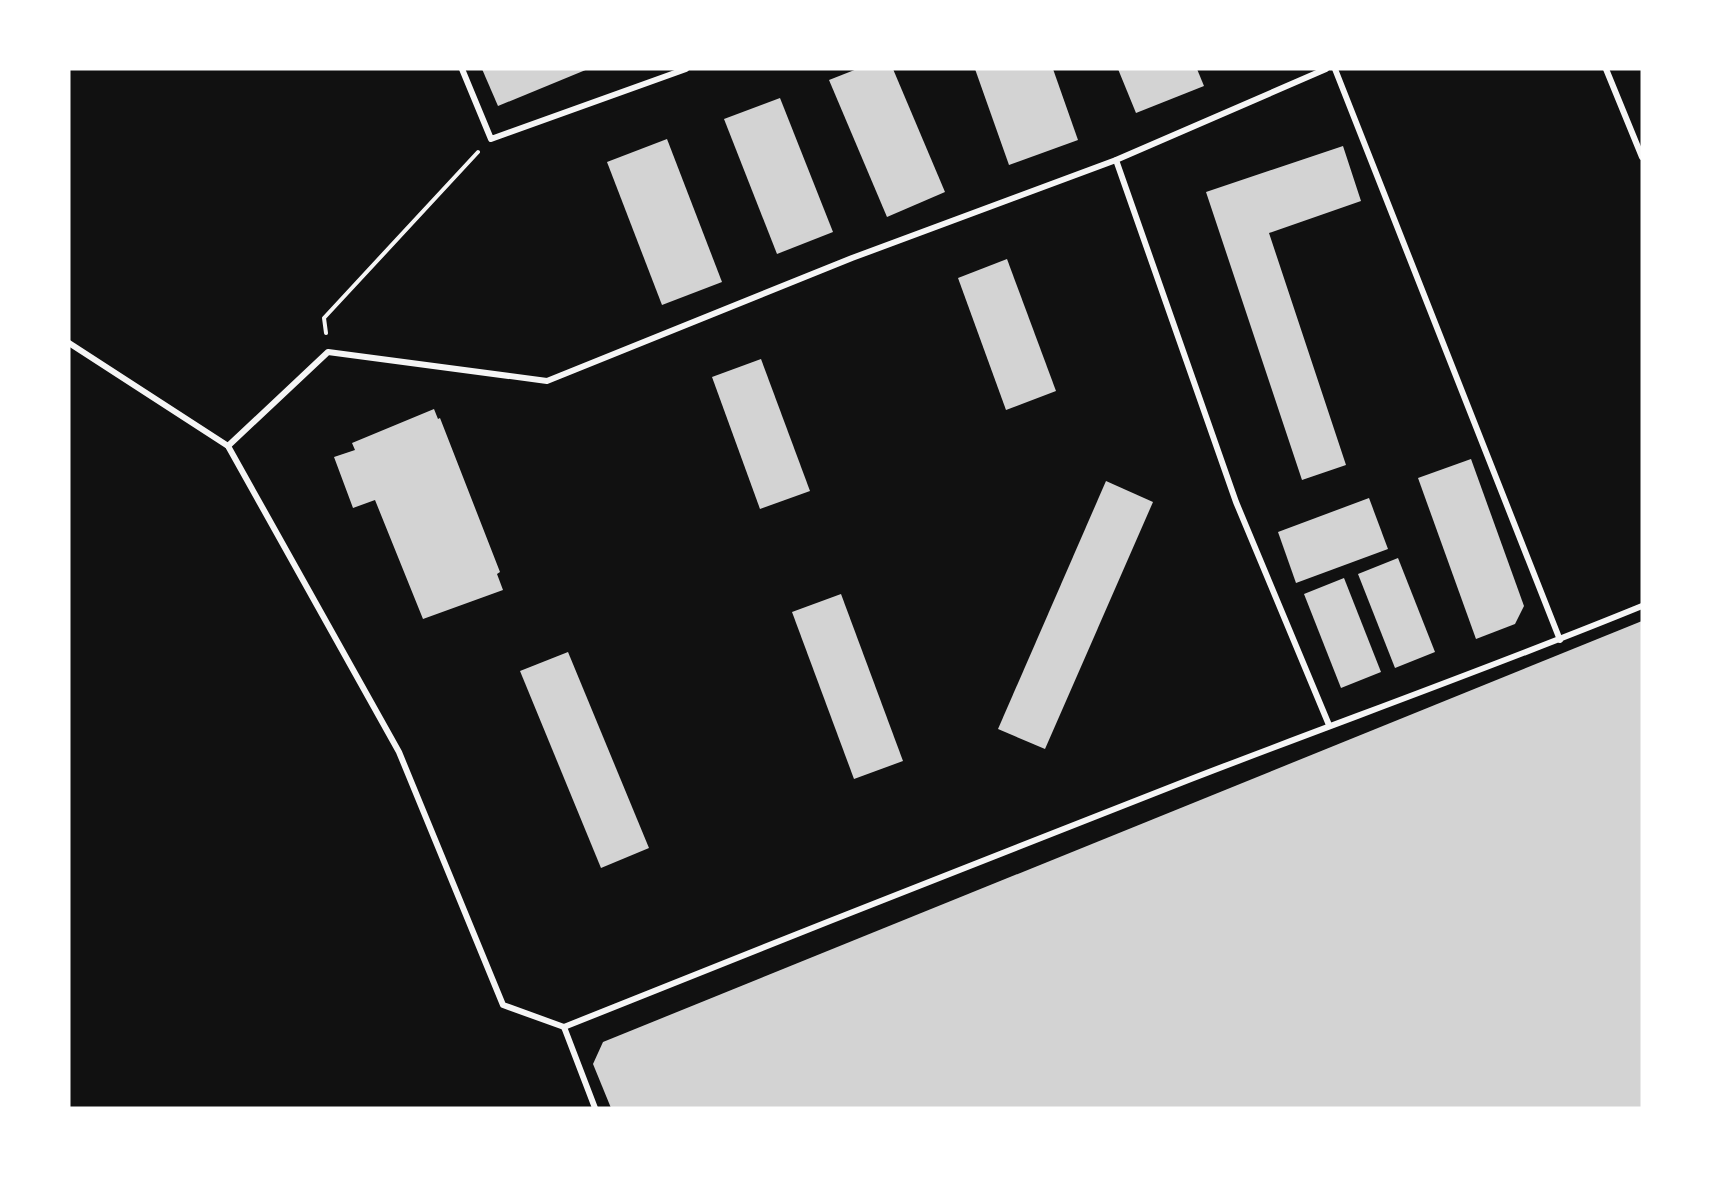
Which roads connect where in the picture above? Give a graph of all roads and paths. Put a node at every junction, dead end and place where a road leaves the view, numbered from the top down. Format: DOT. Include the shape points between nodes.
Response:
graph roads {
  1 [pos="462,69"];
  2 [pos="686,69"];
  3 [pos="1326,69"];
  4 [pos="1335,69"];
  5 [pos="1606,69"];
  6 [pos="491,139"];
  7 [pos="1642,157"];
  8 [pos="1116,160"];
  9 [pos="69,343"];
  10 [pos="328,352"];
  11 [pos="228,446"];
  12 [pos="1642,606"];
  13 [pos="1560,640"];
  14 [pos="1329,725"];
  15 [pos="564,1027"];
  16 [pos="595,1108"];
  1 -- 6 [label="street"];
  2 -- 6 [label="street"];
  3 -- 8 [label="street"];
  4 -- 13 [label="street"];
  5 -- 7 [label="street"];
  6 -- 10 [label="path" via="324,318"];
  8 -- 10 [label="street" via="852,258 547,381"];
  8 -- 14 [label="street" via="1236,502"];
  9 -- 11 [label="street"];
  10 -- 11 [label="street"];
  11 -- 15 [label="street" via="399,752 503,1005"];
  12 -- 13 [label="street"];
  13 -- 14 [label="street"];
  14 -- 15 [label="street"];
  15 -- 16 [label="street"];
}
